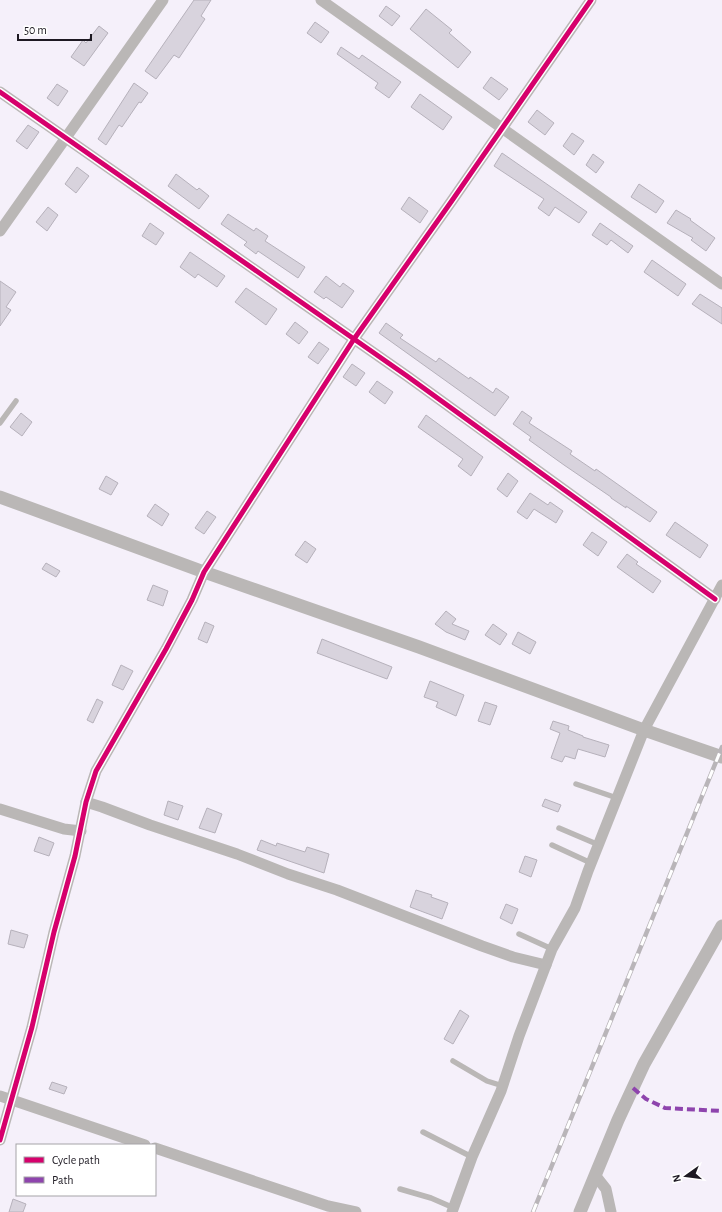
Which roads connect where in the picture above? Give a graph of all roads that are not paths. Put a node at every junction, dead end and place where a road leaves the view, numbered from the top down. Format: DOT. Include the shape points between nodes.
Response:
graph roads {
  1 [pos="163,0"];
  2 [pos="321,0"];
  3 [pos="591,0"];
  4 [pos="0,92"];
  5 [pos="503,128"];
  6 [pos="65,138"];
  7 [pos="0,231"];
  8 [pos="722,284"];
  9 [pos="354,339"];
  10 [pos="16,401"];
  11 [pos="0,423"];
  12 [pos="0,497"];
  13 [pos="204,572"];
  14 [pos="722,585"];
  15 [pos="715,599"];
  16 [pos="644,730"];
  17 [pos="722,757"];
  18 [pos="576,784"];
  19 [pos="618,798"];
  20 [pos="86,802"];
  21 [pos="0,809"];
  22 [pos="559,828"];
  23 [pos="81,831"];
  24 [pos="552,845"];
  25 [pos="599,845"];
  26 [pos="591,863"];
  27 [pos="722,926"];
  28 [pos="519,934"];
  29 [pos="552,949"];
  30 [pos="546,966"];
  31 [pos="453,1061"];
  32 [pos="503,1086"];
  33 [pos="0,1096"];
  34 [pos="12,1100"];
  35 [pos="423,1132"];
  36 [pos="0,1140"];
  37 [pos="143,1144"];
  38 [pos="156,1148"];
  39 [pos="472,1157"];
  40 [pos="595,1175"];
  41 [pos="400,1189"];
  42 [pos="453,1210"];
  43 [pos="356,1212"];
  44 [pos="580,1212"];
  45 [pos="611,1212"];
  1 -- 6 [label="street"];
  2 -- 5 [label="street"];
  3 -- 5 [label="street"];
  4 -- 6 [label="street"];
  5 -- 8 [label="street"];
  5 -- 9 [label="street"];
  6 -- 7 [label="street"];
  6 -- 9 [label="street"];
  9 -- 13 [label="street"];
  9 -- 15 [label="street"];
  10 -- 11 [label="lane"];
  12 -- 13 [label="street"];
  13 -- 16 [label="street" via="419,647"];
  13 -- 20 [label="street" via="166,649 96,771"];
  14 -- 15 [label="street"];
  15 -- 16 [label="street"];
  16 -- 17 [label="street"];
  16 -- 19 [label="street"];
  18 -- 19 [label="lane"];
  19 -- 25 [label="street"];
  20 -- 23 [label="street"];
  20 -- 30 [label="street" via="237,854 482,946"];
  21 -- 23 [label="street" via="64,829"];
  22 -- 25 [label="lane"];
  23 -- 34 [label="street"];
  24 -- 26 [label="lane"];
  25 -- 26 [label="street"];
  26 -- 29 [label="street" via="575,908"];
  27 -- 40 [label="street" via="644,1064"];
  28 -- 29 [label="lane"];
  29 -- 30 [label="street"];
  30 -- 32 [label="street"];
  31 -- 32 [label="lane" via="487,1081"];
  32 -- 39 [label="street"];
  33 -- 34 [label="street"];
  34 -- 36 [label="street"];
  34 -- 37 [label="street"];
  35 -- 39 [label="lane"];
  38 -- 43 [label="street" via="328,1206"];
  39 -- 42 [label="street"];
  40 -- 44 [label="street"];
  40 -- 45 [label="street" via="606,1189"];
  41 -- 42 [label="lane" via="431,1198"];
}
